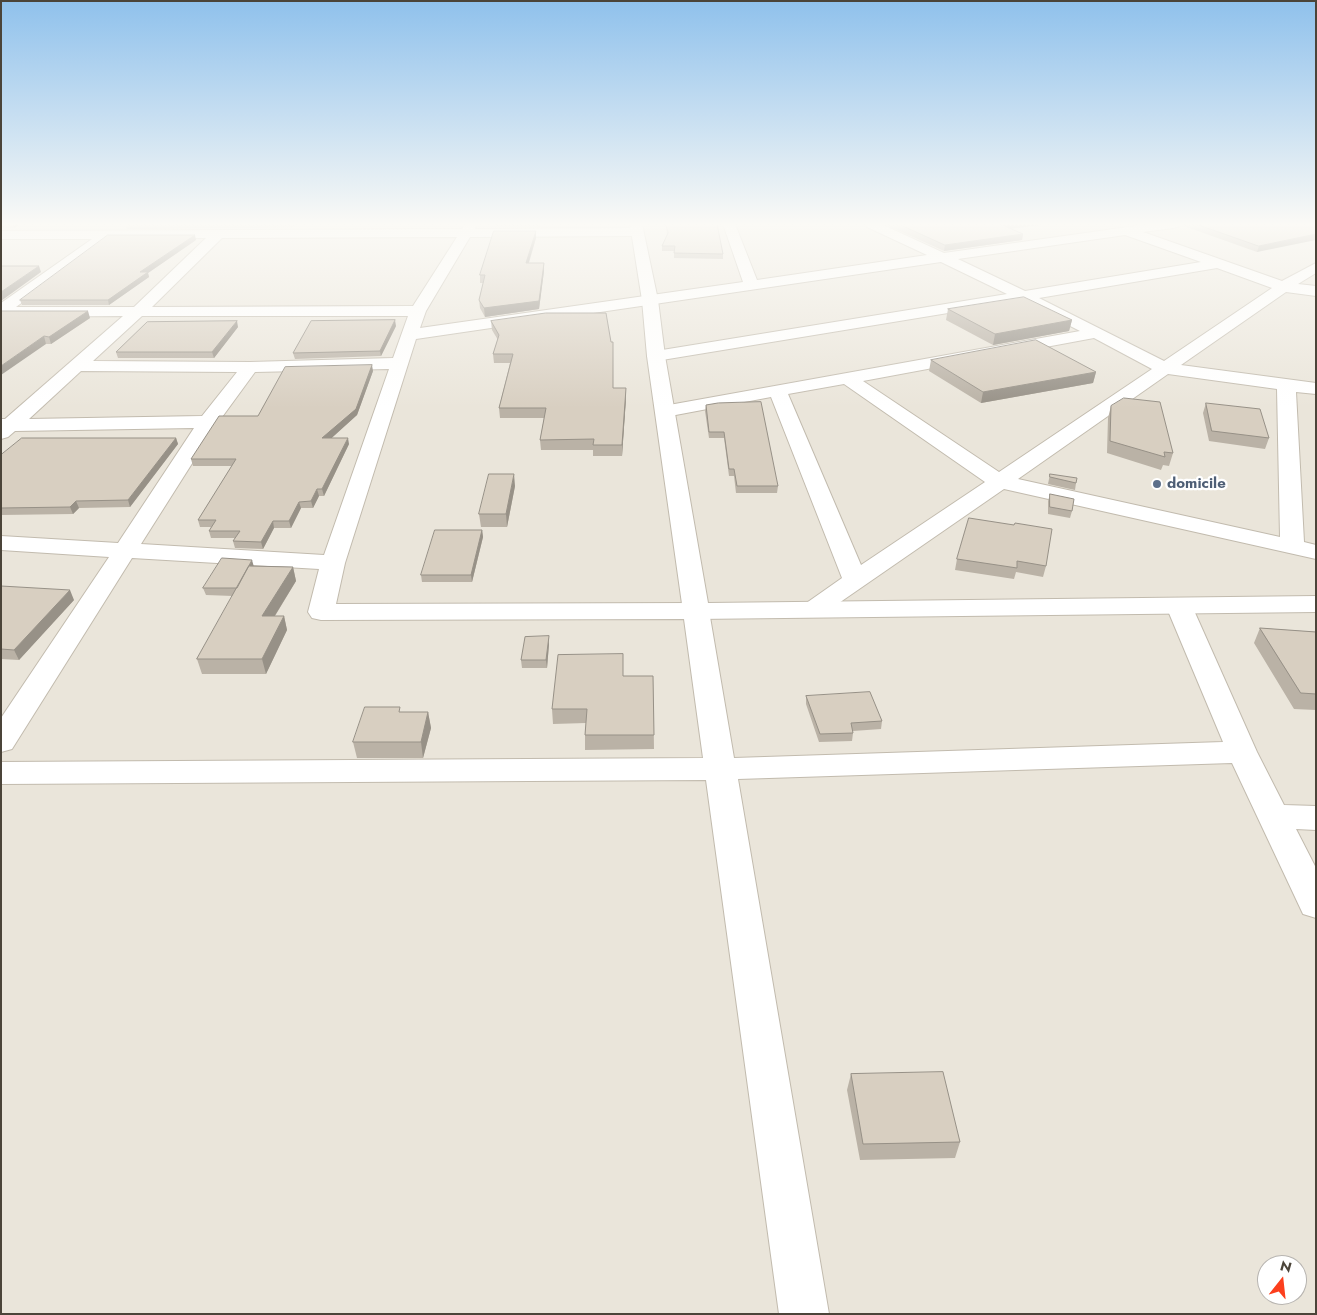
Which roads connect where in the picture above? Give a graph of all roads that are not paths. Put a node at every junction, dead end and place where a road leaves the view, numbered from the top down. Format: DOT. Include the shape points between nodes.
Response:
graph roads {
  1 [pos="36,285"];
  2 [pos="165,285"];
  3 [pos="434,285"];
  4 [pos="647,285"];
  5 [pos="749,285"];
  6 [pos="1002,285"];
  7 [pos="1088,285"];
  8 [pos="1278,285"];
  9 [pos="1286,285"];
  10 [pos="1283,287"];
  11 [pos="1316,291"];
  12 [pos="1024,296"];
  13 [pos="650,300"];
  14 [pos="1,311"];
  15 [pos="418,311"];
  16 [pos="138,312"];
  17 [pos="1095,333"];
  18 [pos="409,335"];
  19 [pos="656,356"];
  20 [pos="399,364"];
  21 [pos="77,366"];
  22 [pos="250,367"];
  23 [pos="1165,368"];
  24 [pos="847,378"];
  25 [pos="1286,385"];
  26 [pos="1316,389"];
  27 [pos="777,390"];
  28 [pos="665,411"];
  29 [pos="208,422"];
  30 [pos="4,428"];
  31 [pos="998,482"];
  32 [pos="1,543"];
  33 [pos="1292,546"];
  34 [pos="126,550"];
  35 [pos="1316,552"];
  36 [pos="333,563"];
  37 [pos="855,580"];
  38 [pos="1316,604"];
  39 [pos="1179,606"];
  40 [pos="814,609"];
  41 [pos="696,611"];
  42 [pos="1,742"];
  43 [pos="1242,752"];
  44 [pos="720,769"];
  45 [pos="1,772"];
  46 [pos="1274,817"];
  47 [pos="1316,818"];
  48 [pos="1316,904"];
  49 [pos="804,1314"];
  1 -- 14 [label="street"];
  2 -- 16 [label="street"];
  3 -- 15 [label="street"];
  4 -- 13 [label="street"];
  5 -- 13 [label="street"];
  6 -- 12 [label="street"];
  7 -- 12 [label="street"];
  8 -- 10 [label="street"];
  9 -- 10 [label="street"];
  10 -- 11 [label="street"];
  10 -- 23 [label="street"];
  12 -- 17 [label="street"];
  12 -- 19 [label="street"];
  13 -- 18 [label="street"];
  13 -- 19 [label="street"];
  14 -- 16 [label="street"];
  15 -- 16 [label="street"];
  15 -- 18 [label="street"];
  16 -- 21 [label="street"];
  17 -- 23 [label="street"];
  17 -- 24 [label="street"];
  18 -- 20 [label="street"];
  19 -- 28 [label="street"];
  20 -- 22 [label="street"];
  20 -- 36 [label="street"];
  21 -- 22 [label="street"];
  21 -- 30 [label="street"];
  22 -- 29 [label="street"];
  23 -- 25 [label="street"];
  23 -- 31 [label="street"];
  24 -- 27 [label="street"];
  24 -- 31 [label="street"];
  25 -- 26 [label="street"];
  25 -- 33 [label="street"];
  27 -- 28 [label="street"];
  27 -- 37 [label="street"];
  28 -- 41 [label="street"];
  29 -- 30 [label="street"];
  29 -- 34 [label="street"];
  31 -- 33 [label="street"];
  31 -- 37 [label="street"];
  32 -- 34 [label="street"];
  33 -- 35 [label="street"];
  34 -- 36 [label="street"];
  34 -- 42 [label="street"];
  36 -- 41 [label="street" via="321,612"];
  37 -- 40 [label="street"];
  38 -- 39 [label="street"];
  39 -- 40 [label="street"];
  39 -- 43 [label="street"];
  40 -- 41 [label="street"];
  41 -- 44 [label="street"];
  43 -- 44 [label="street"];
  43 -- 46 [label="street"];
  44 -- 45 [label="street"];
  44 -- 49 [label="street"];
  46 -- 47 [label="street"];
  46 -- 48 [label="street"];
}
